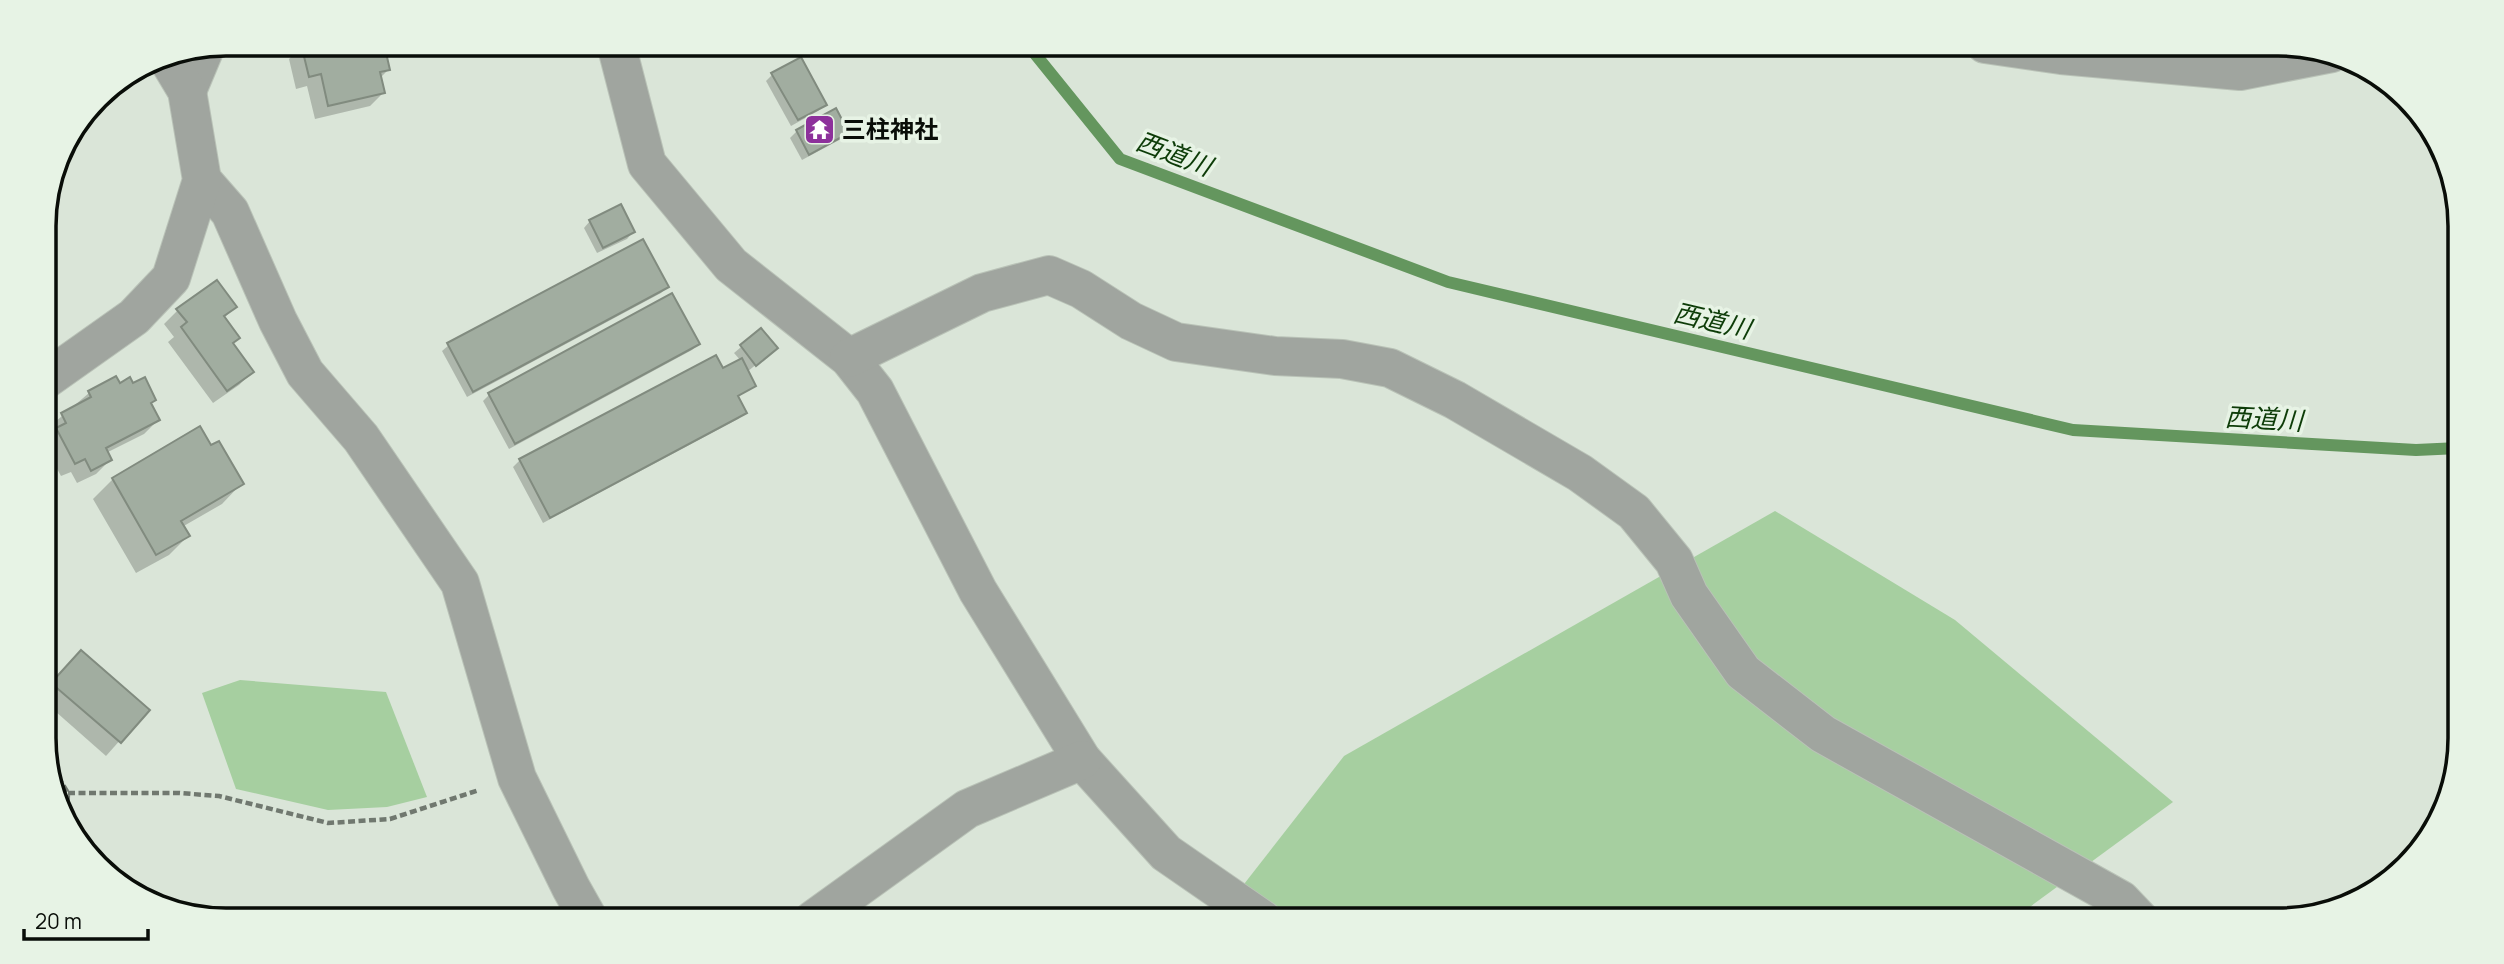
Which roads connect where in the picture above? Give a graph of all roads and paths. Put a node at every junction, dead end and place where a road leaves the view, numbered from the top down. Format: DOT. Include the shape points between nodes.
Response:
graph roads {
  1 [pos="619,56"];
  2 [pos="2073,56"];
  3 [pos="201,58"];
  4 [pos="2306,58"];
  5 [pos="172,65"];
  6 [pos="187,91"];
  7 [pos="202,180"];
  8 [pos="849,358"];
  9 [pos="56,372"];
  10 [pos="1082,760"];
  11 [pos="517,778"];
  12 [pos="63,785"];
  13 [pos="68,793"];
  14 [pos="68,798"];
  15 [pos="582,908"];
  16 [pos="830,908"];
  17 [pos="1246,908"];
  18 [pos="2129,908"];
  1 -- 8 [label="street" via="647,164 731,265"];
  2 -- 4 [label="street" via="2240,71"];
  3 -- 6 [label="street"];
  5 -- 6 [label="street"];
  6 -- 7 [label="street"];
  7 -- 9 [label="street" via="171,278 134,317"];
  7 -- 11 [label="street" via="230,212 305,373 361,438 460,583"];
  8 -- 10 [label="street" via="875,391 978,591"];
  8 -- 18 [label="street" via="982,293 1049,275 1176,342 1390,368 1580,473 1634,512 1674,561 1689,595 1743,672 1823,734"];
  10 -- 16 [label="street" via="967,809"];
  10 -- 17 [label="street" via="1167,853"];
  11 -- 13 [label="path" via="390,819 328,823 219,796"];
  11 -- 15 [label="street"];
  12 -- 13 [label="path"];
  13 -- 14 [label="path"];
}
